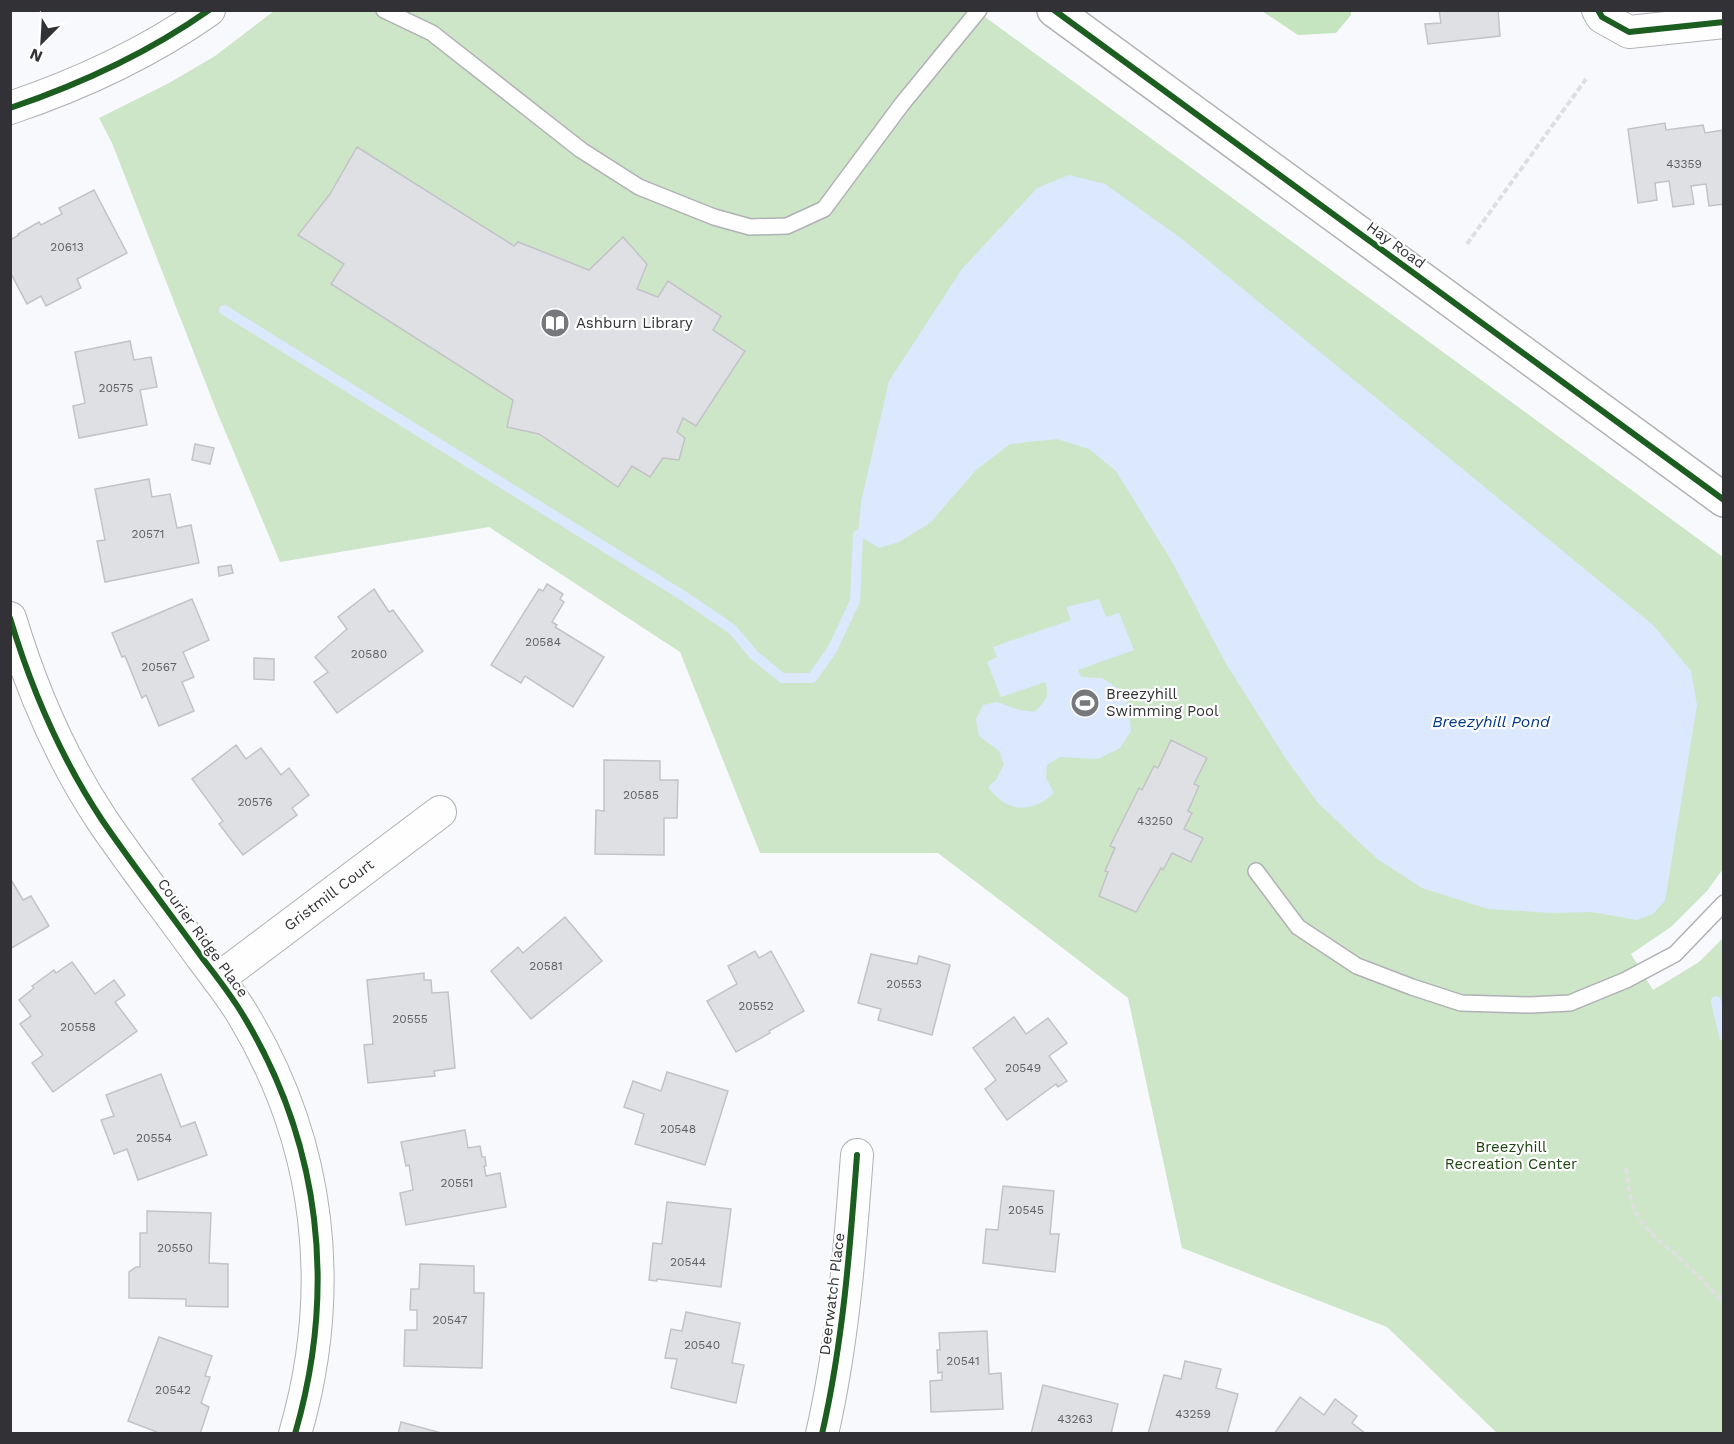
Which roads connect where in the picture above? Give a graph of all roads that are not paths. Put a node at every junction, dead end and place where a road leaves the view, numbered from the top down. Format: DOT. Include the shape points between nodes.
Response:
graph roads {
  1 [pos="209,10"];
  2 [pos="384,10"];
  3 [pos="979,10"];
  4 [pos="1054,10"];
  5 [pos="1598,10"];
  6 [pos="1724,22"];
  7 [pos="10,108"];
  8 [pos="1724,500"];
  9 [pos="10,618"];
  10 [pos="440,812"];
  11 [pos="1256,871"];
  12 [pos="1724,903"];
  13 [pos="218,979"];
  14 [pos="857,1155"];
  15 [pos="295,1434"];
  16 [pos="822,1434"];
  1 -- 7 [label="street" via="107,70"];
  2 -- 3 [label="lane" via="432,33 581,150 639,187 750,227 787,226 824,209"];
  4 -- 8 [label="street, Hay Road"];
  5 -- 6 [label="street" via="1602,17 1629,32"];
  9 -- 13 [label="street, Courier Ridge Place" via="40,704 74,773 101,819"];
  10 -- 13 [label="street, Gristmill Court"];
  11 -- 12 [label="lane" via="1298,927 1357,966 1461,1003 1570,1003 1675,954"];
  13 -- 15 [label="street, Courier Ridge Place" via="242,1013 280,1086 295,1125 316,1222 318,1319"];
  14 -- 16 [label="street, Deerwatch Place" via="842,1330"];
}
